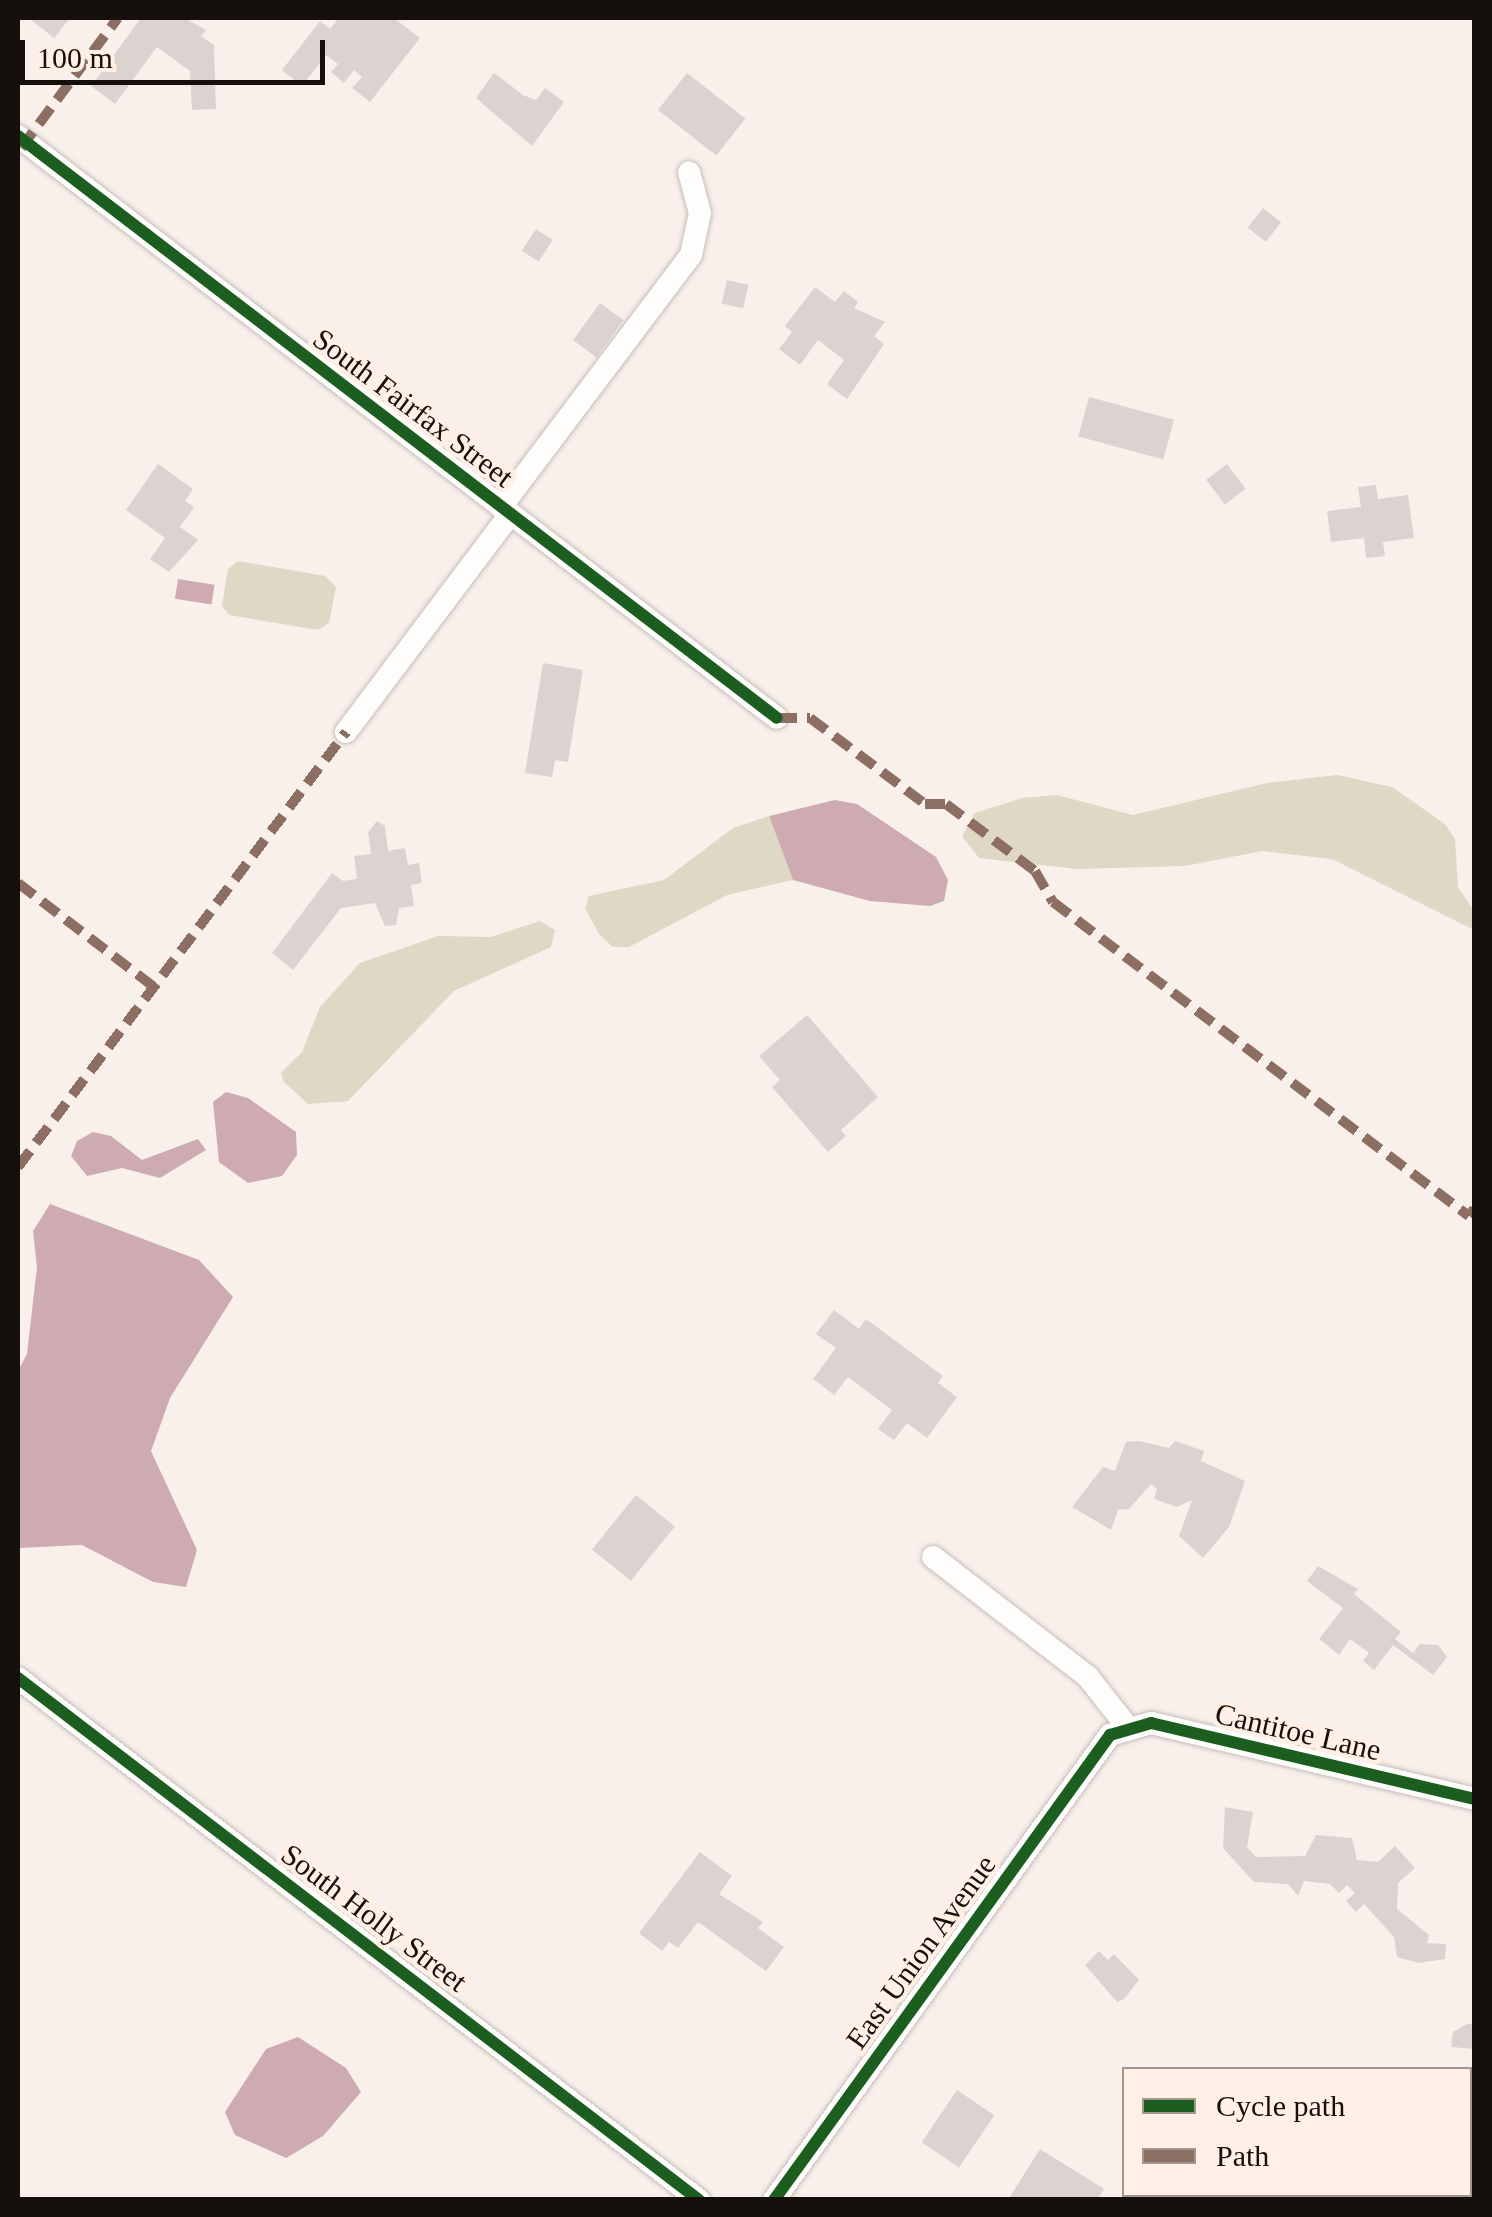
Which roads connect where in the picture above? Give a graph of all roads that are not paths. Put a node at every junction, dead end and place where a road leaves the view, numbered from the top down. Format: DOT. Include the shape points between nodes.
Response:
graph roads {
  1 [pos="18,136"];
  2 [pos="689,172"];
  3 [pos="505,510"];
  4 [pos="778,718"];
  5 [pos="346,732"];
  6 [pos="934,1558"];
  7 [pos="18,1678"];
  8 [pos="1120,1732"];
  9 [pos="1474,1799"];
  10 [pos="699,2200"];
  11 [pos="774,2200"];
  1 -- 3 [label="street, South Fairfax Street"];
  2 -- 3 [label="street" via="700,213 691,255"];
  3 -- 4 [label="street, South Fairfax Street"];
  3 -- 5 [label="street"];
  6 -- 8 [label="street" via="1088,1678"];
  7 -- 10 [label="street, South Holly Street"];
  8 -- 9 [label="street, Cantitoe Lane" via="1150,1723"];
  8 -- 11 [label="street, East Union Avenue"];
}
